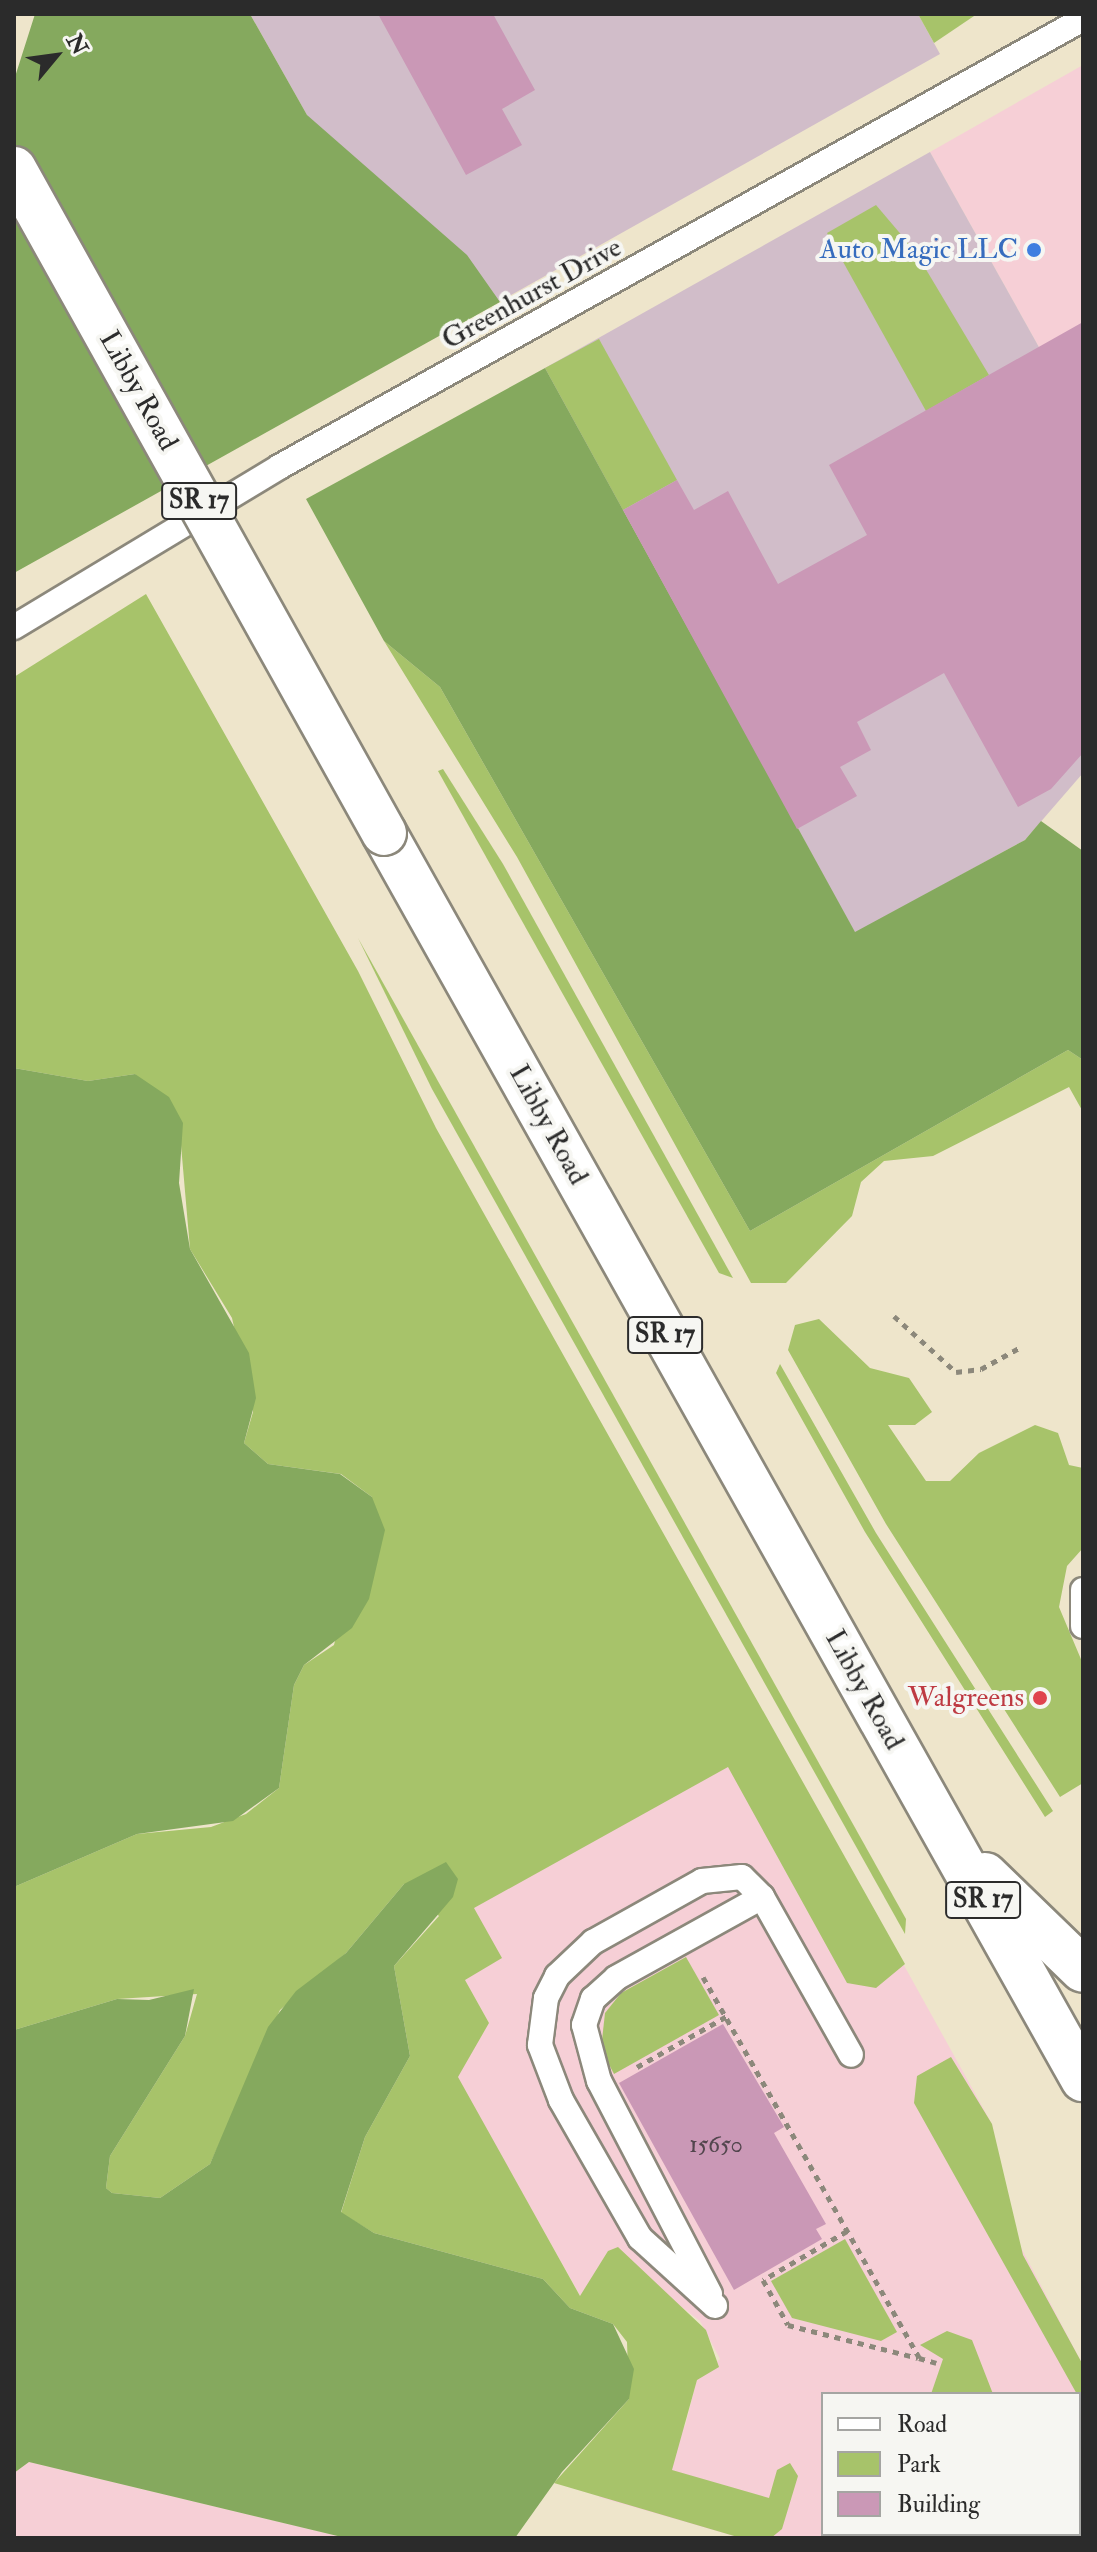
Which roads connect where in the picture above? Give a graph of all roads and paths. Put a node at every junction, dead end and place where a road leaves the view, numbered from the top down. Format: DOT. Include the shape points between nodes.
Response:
graph roads {
  1 [pos="1083,19"];
  2 [pos="14,169"];
  3 [pos="14,627"];
  4 [pos="894,1316"];
  5 [pos="1019,1348"];
  6 [pos="1083,1590"];
  7 [pos="1083,1626"];
  8 [pos="946,1838"];
  9 [pos="762,1897"];
  10 [pos="683,1941"];
  11 [pos="1083,1970"];
  12 [pos="727,2016"];
  13 [pos="851,2055"];
  14 [pos="1083,2079"];
  15 [pos="602,2086"];
  16 [pos="847,2231"];
  17 [pos="919,2358"];
  18 [pos="936,2363"];
  1 -- 3 [label="lane, Greenhurst Drive" via="279,467"];
  2 -- 8 [label="main road, Libby Road / SR 17, bridge"];
  4 -- 5 [label="path" via="956,1372 981,1369"];
  6 -- 7 [label="lane"];
  8 -- 11 [label="main road"];
  8 -- 14 [label="main road, Libby Road / SR 17"];
  9 -- 10 [label="lane"];
  9 -- 13 [label="lane"];
  9 -- 15 [label="lane" via="742,1877 715,1875 620,1926 571,1959 541,2020 548,2074 640,2238 715,2306"];
  10 -- 12 [label="path"];
  10 -- 15 [label="lane" via="616,1978 593,1999 584,2040"];
  12 -- 15 [label="path"];
  12 -- 16 [label="path"];
  16 -- 17 [label="path"];
  16 -- 17 [label="path" via="763,2280 788,2325"];
  17 -- 18 [label="path"];
}
